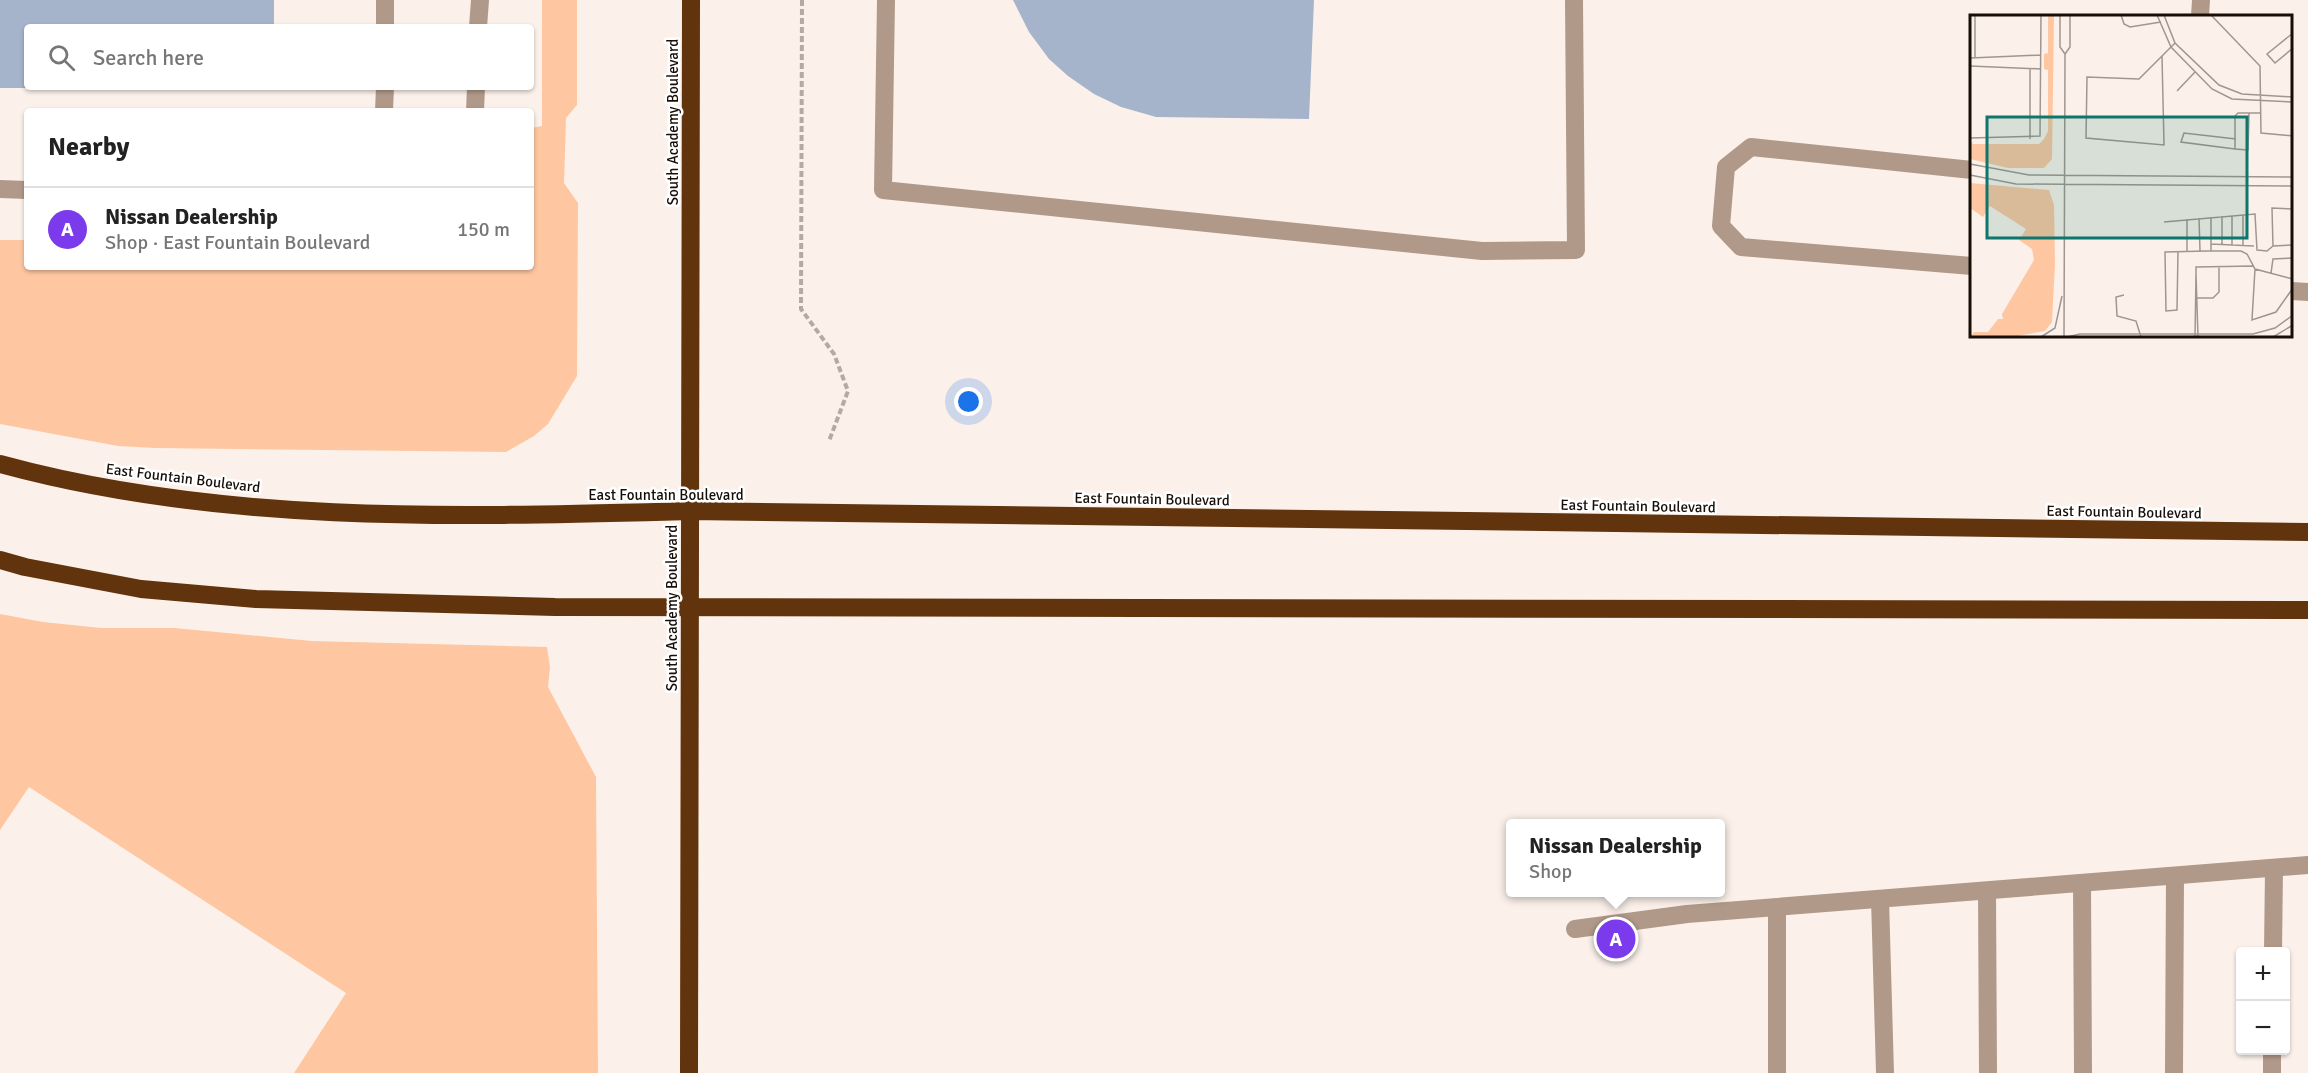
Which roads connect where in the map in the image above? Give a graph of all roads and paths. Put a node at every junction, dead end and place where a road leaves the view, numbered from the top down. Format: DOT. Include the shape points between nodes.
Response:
graph roads {
  1 [pos="385,0"];
  2 [pos="480,0"];
  3 [pos="691,0"];
  4 [pos="802,0"];
  5 [pos="886,0"];
  6 [pos="1574,0"];
  7 [pos="2201,0"];
  8 [pos="2200,15"];
  9 [pos="385,24"];
  10 [pos="478,24"];
  11 [pos="385,90"];
  12 [pos="476,90"];
  13 [pos="384,108"];
  14 [pos="475,108"];
  15 [pos="1970,170"];
  16 [pos="0,189"];
  17 [pos="24,190"];
  18 [pos="1970,266"];
  19 [pos="2293,291"];
  20 [pos="2308,292"];
  21 [pos="829,441"];
  22 [pos="0,464"];
  23 [pos="690,511"];
  24 [pos="2308,532"];
  25 [pos="0,560"];
  26 [pos="690,608"];
  27 [pos="2308,610"];
  28 [pos="2308,865"];
  29 [pos="2274,868"];
  30 [pos="2175,876"];
  31 [pos="2082,884"];
  32 [pos="1987,891"];
  33 [pos="1881,900"];
  34 [pos="1777,907"];
  35 [pos="1575,929"];
  36 [pos="2273,947"];
  37 [pos="2272,1055"];
  38 [pos="689,1073"];
  39 [pos="1777,1073"];
  40 [pos="1885,1073"];
  41 [pos="1989,1073"];
  42 [pos="2083,1073"];
  43 [pos="2174,1073"];
  44 [pos="2272,1073"];
  1 -- 9 [label="lane"];
  2 -- 10 [label="lane"];
  3 -- 23 [label="highway, South Academy Boulevard"];
  4 -- 21 [label="path" via="801,309 834,354 848,391"];
  5 -- 6 [label="lane" via="883,190 1482,251 1576,249"];
  7 -- 8 [label="lane"];
  11 -- 13 [label="lane"];
  12 -- 14 [label="lane"];
  15 -- 18 [label="lane" via="1751,147 1726,167 1721,226 1741,247"];
  16 -- 17 [label="lane"];
  19 -- 20 [label="lane"];
  22 -- 23 [label="highway, East Fountain Boulevard" via="55,479 191,500 267,507 373,513"];
  23 -- 24 [label="highway, East Fountain Boulevard"];
  23 -- 26 [label="highway, South Academy Boulevard"];
  25 -- 26 [label="highway" via="141,589 256,599"];
  26 -- 27 [label="highway"];
  26 -- 38 [label="highway, South Academy Boulevard"];
  28 -- 29 [label="lane"];
  29 -- 30 [label="lane"];
  29 -- 36 [label="lane"];
  30 -- 31 [label="lane"];
  30 -- 43 [label="lane"];
  31 -- 32 [label="lane"];
  31 -- 42 [label="lane"];
  32 -- 33 [label="lane"];
  32 -- 41 [label="lane"];
  33 -- 34 [label="lane"];
  33 -- 40 [label="lane"];
  34 -- 35 [label="lane"];
  34 -- 39 [label="lane"];
  37 -- 44 [label="lane"];
}
